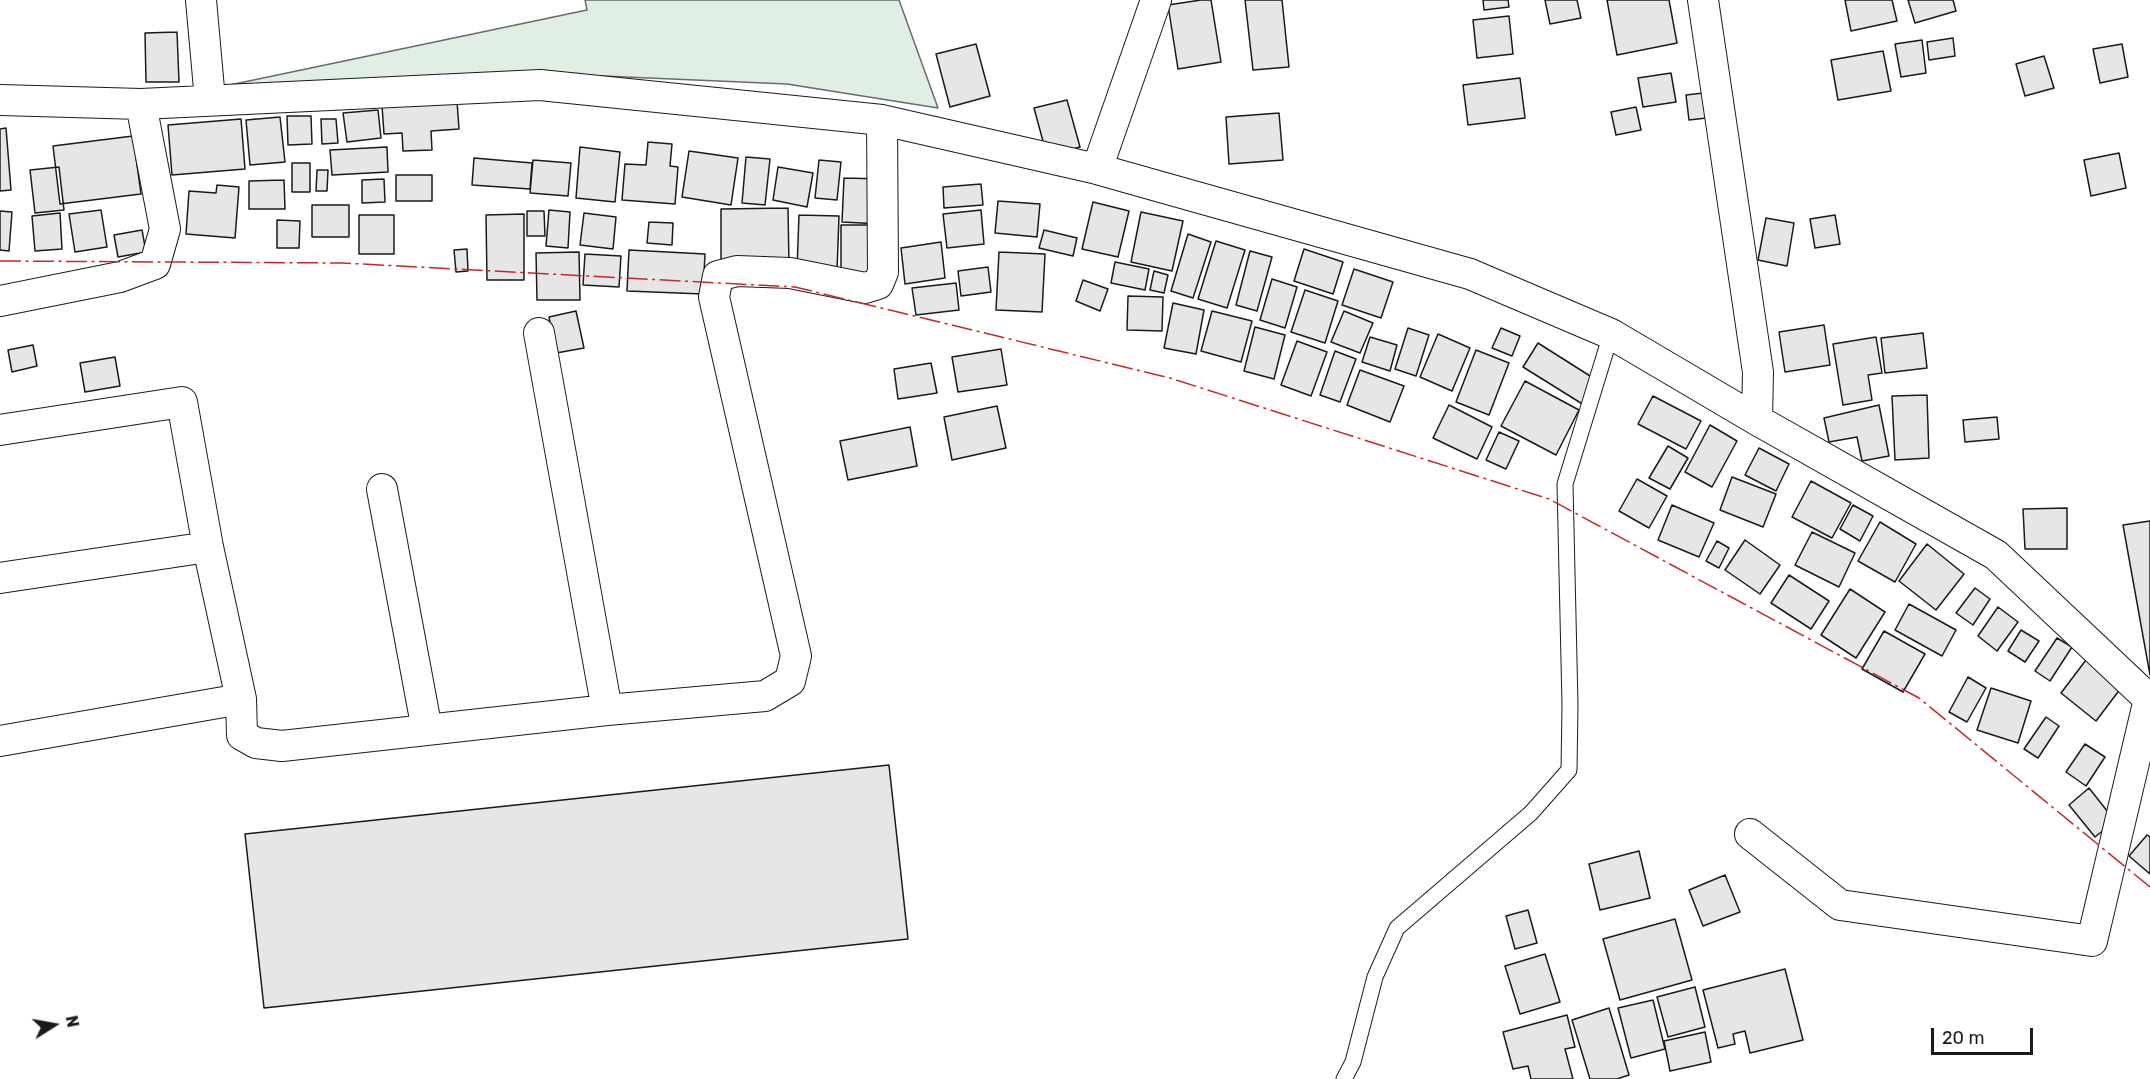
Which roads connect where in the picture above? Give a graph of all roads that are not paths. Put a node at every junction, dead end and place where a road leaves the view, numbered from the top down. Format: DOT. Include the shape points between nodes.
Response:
graph roads {
  1 [pos="201,0"];
  2 [pos="1156,0"];
  3 [pos="1703,0"];
  4 [pos="0,100"];
  5 [pos="210,100"];
  6 [pos="141,104"];
  7 [pos="882,120"];
  8 [pos="1097,169"];
  9 [pos="0,301"];
  10 [pos="539,333"];
  11 [pos="1611,334"];
  12 [pos="1757,420"];
  13 [pos="0,430"];
  14 [pos="382,489"];
  15 [pos="208,547"];
  16 [pos="0,579"];
  17 [pos="241,699"];
  18 [pos="2149,700"];
  19 [pos="606,710"];
  20 [pos="427,730"];
  21 [pos="0,741"];
  22 [pos="1750,834"];
  23 [pos="1344,1079"];
  1 -- 5 [label="street"];
  2 -- 8 [label="street"];
  3 -- 12 [label="street" via="1758,372"];
  4 -- 6 [label="street"];
  5 -- 6 [label="street"];
  5 -- 7 [label="street" via="540,85"];
  6 -- 9 [label="street" via="165,229 156,264 120,276"];
  7 -- 8 [label="street"];
  7 -- 19 [label="street" via="883,272 878,284 865,288 790,273 737,271 718,276 714,297 796,656 790,681 765,696"];
  8 -- 11 [label="street" via="1470,274"];
  10 -- 19 [label="street"];
  11 -- 12 [label="street"];
  11 -- 23 [label="lane" via="1565,484 1569,770 1531,813 1397,928 1375,977 1353,1062"];
  12 -- 18 [label="street" via="1996,555"];
  13 -- 15 [label="street" via="182,402"];
  14 -- 20 [label="street"];
  15 -- 16 [label="street"];
  15 -- 17 [label="street"];
  17 -- 20 [label="street" via="243,735 256,743 282,746"];
  17 -- 21 [label="street"];
  18 -- 22 [label="street" via="2092,941 1840,905"];
  19 -- 20 [label="street"];
}
